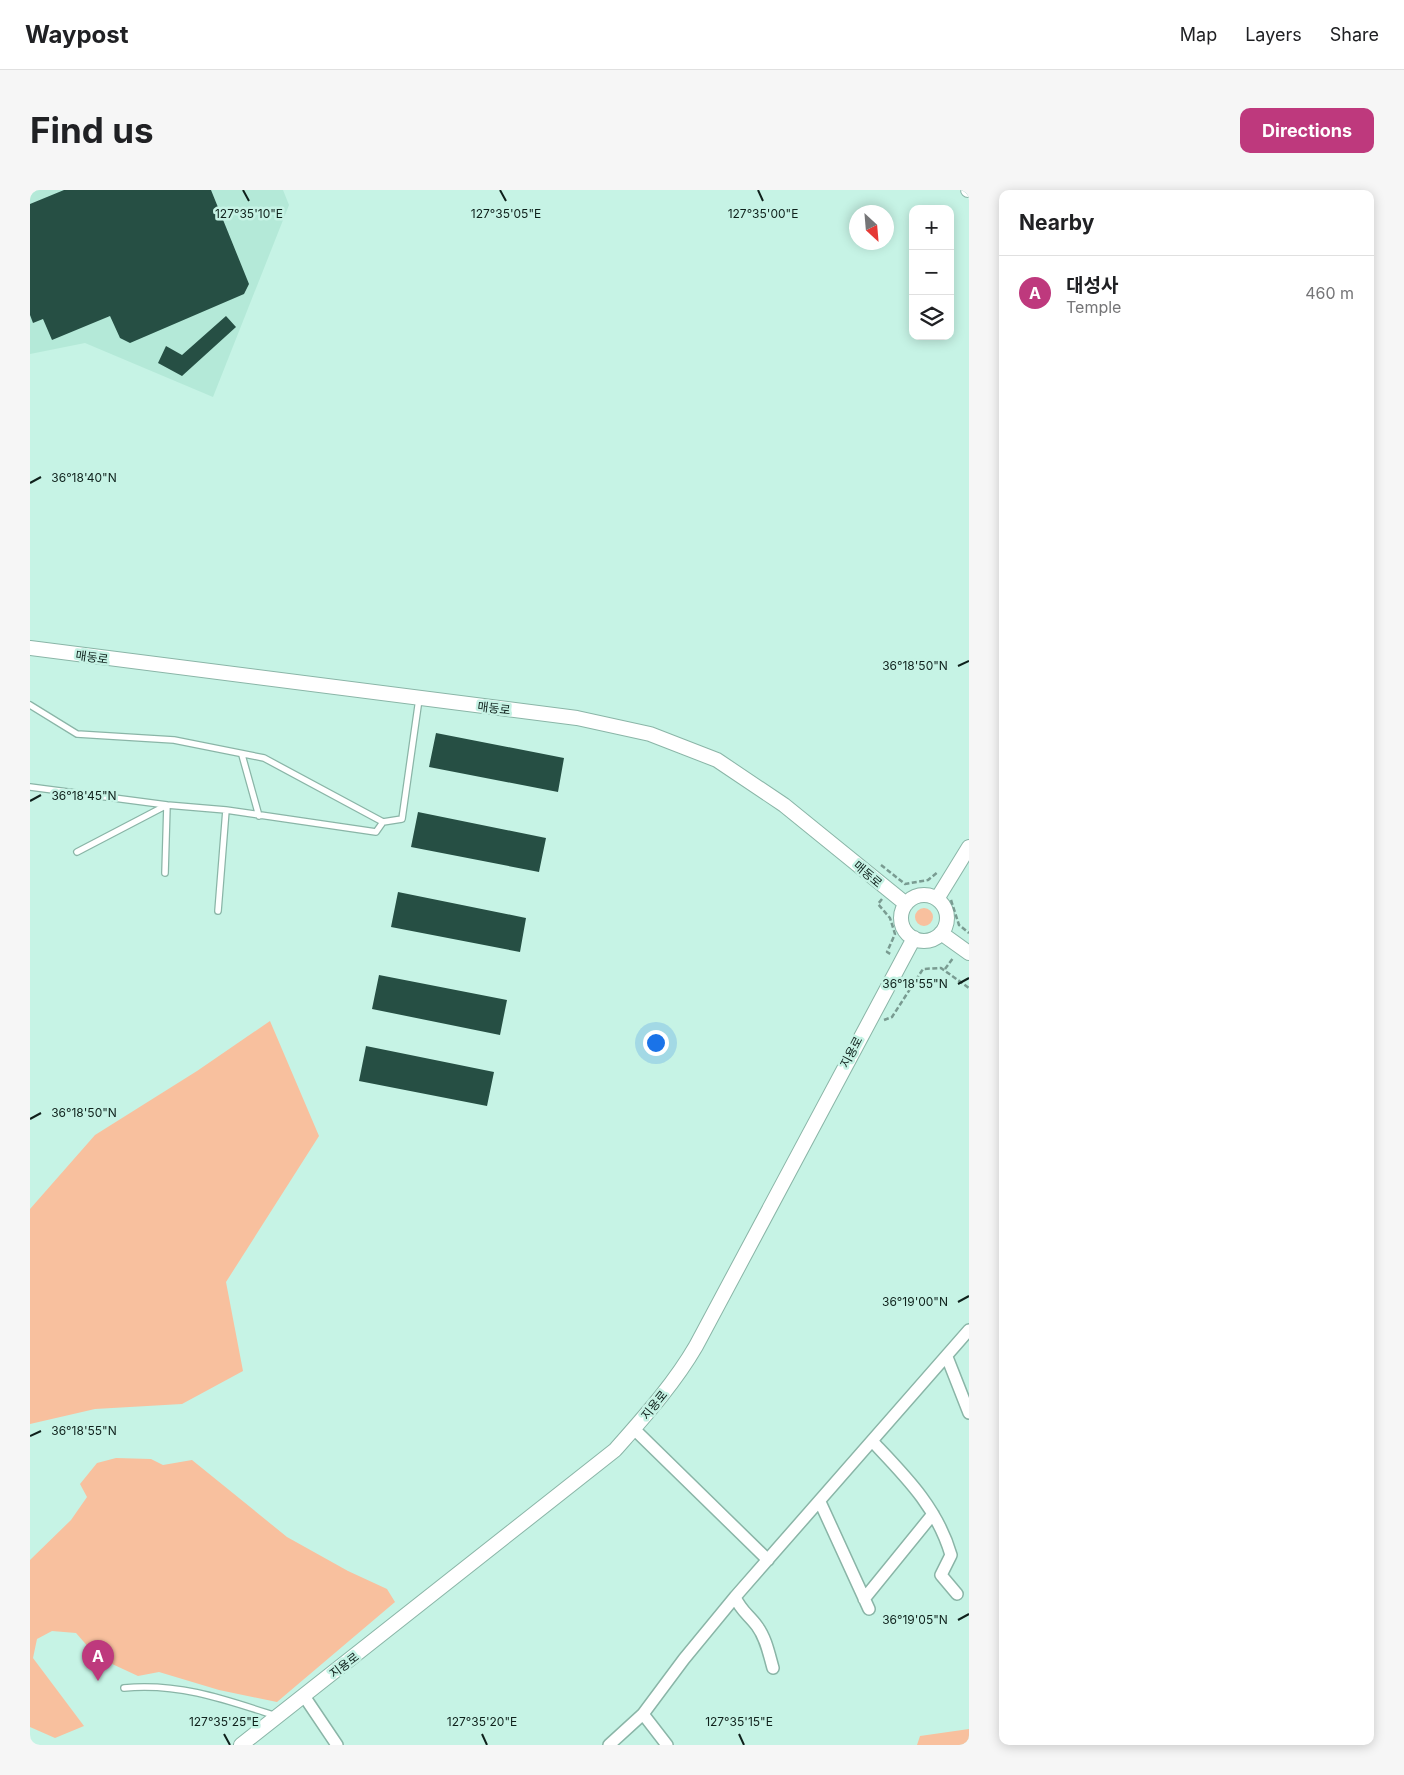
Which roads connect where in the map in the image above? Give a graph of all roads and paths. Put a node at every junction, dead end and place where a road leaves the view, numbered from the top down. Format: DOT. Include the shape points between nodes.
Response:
graph roads {
  1 [pos="30,648"];
  2 [pos="420,698"];
  3 [pos="30,704"];
  4 [pos="242,755"];
  5 [pos="30,787"];
  6 [pos="167,805"];
  7 [pos="226,810"];
  8 [pos="259,816"];
  9 [pos="383,822"];
  10 [pos="969,847"];
  11 [pos="77,852"];
  12 [pos="875,861"];
  13 [pos="164,873"];
  14 [pos="951,875"];
  15 [pos="898,879"];
  16 [pos="889,891"];
  17 [pos="944,898"];
  18 [pos="906,904"];
  19 [pos="218,911"];
  20 [pos="941,932"];
  21 [pos="969,933"];
  22 [pos="914,938"];
  23 [pos="969,953"];
  24 [pos="901,961"];
  25 [pos="920,974"];
  26 [pos="969,988"];
  27 [pos="883,1021"];
  28 [pos="969,1330"];
  29 [pos="947,1357"];
  30 [pos="969,1413"];
  31 [pos="634,1429"];
  32 [pos="872,1441"];
  33 [pos="820,1502"];
  34 [pos="933,1514"];
  35 [pos="768,1560"];
  36 [pos="957,1594"];
  37 [pos="735,1597"];
  38 [pos="773,1668"];
  39 [pos="124,1688"];
  40 [pos="304,1696"];
  41 [pos="644,1714"];
  42 [pos="278,1716"];
  43 [pos="241,1745"];
  44 [pos="336,1745"];
  45 [pos="609,1745"];
  46 [pos="668,1745"];
  1 -- 2 [label="street, 매동로"];
  2 -- 9 [label="lane" via="402,819"];
  2 -- 16 [label="street, 매동로" via="577,718 650,734 717,760 784,804"];
  3 -- 4 [label="lane" via="78,734 174,740"];
  4 -- 8 [label="lane"];
  4 -- 9 [label="lane" via="264,758"];
  5 -- 6 [label="lane"];
  6 -- 7 [label="lane"];
  6 -- 11 [label="lane"];
  6 -- 13 [label="lane"];
  7 -- 8 [label="lane"];
  7 -- 19 [label="lane"];
  8 -- 9 [label="lane" via="376,832"];
  10 -- 14 [label="street"];
  12 -- 15 [label="path"];
  14 -- 15 [label="path" via="941,869 928,880 910,884"];
  14 -- 17 [label="street"];
  15 -- 16 [label="path"];
  16 -- 18 [label="street, 매동로"];
  16 -- 24 [label="path" via="878,904 890,918 895,934 887,952"];
  17 -- 18 [label="street" via="918,896"];
  17 -- 20 [label="street" via="946,925"];
  17 -- 21 [label="path" via="959,925"];
  18 -- 22 [label="street" via="902,923"];
  20 -- 22 [label="street" via="929,940"];
  20 -- 23 [label="street"];
  22 -- 24 [label="street, 지용로"];
  24 -- 25 [label="path"];
  24 -- 31 [label="street, 지용로" via="696,1346 684,1367"];
  25 -- 26 [label="path" via="923,968 942,968"];
  25 -- 27 [label="path" via="892,1017"];
  28 -- 29 [label="street"];
  29 -- 30 [label="street"];
  29 -- 32 [label="street"];
  31 -- 35 [label="street"];
  31 -- 40 [label="street, 지용로" via="615,1450"];
  32 -- 33 [label="street"];
  32 -- 34 [label="street" via="922,1495"];
  33 -- 34 [label="street" via="866,1604"];
  33 -- 35 [label="street"];
  34 -- 36 [label="street" via="951,1555 941,1575"];
  35 -- 37 [label="street"];
  37 -- 38 [label="street" via="741,1610 763,1636"];
  37 -- 41 [label="street" via="684,1658"];
  39 -- 42 [label="lane" via="176,1688"];
  40 -- 42 [label="street, 지용로"];
  40 -- 44 [label="street"];
  41 -- 45 [label="street"];
  41 -- 46 [label="street"];
  42 -- 43 [label="street, 지용로"];
}
